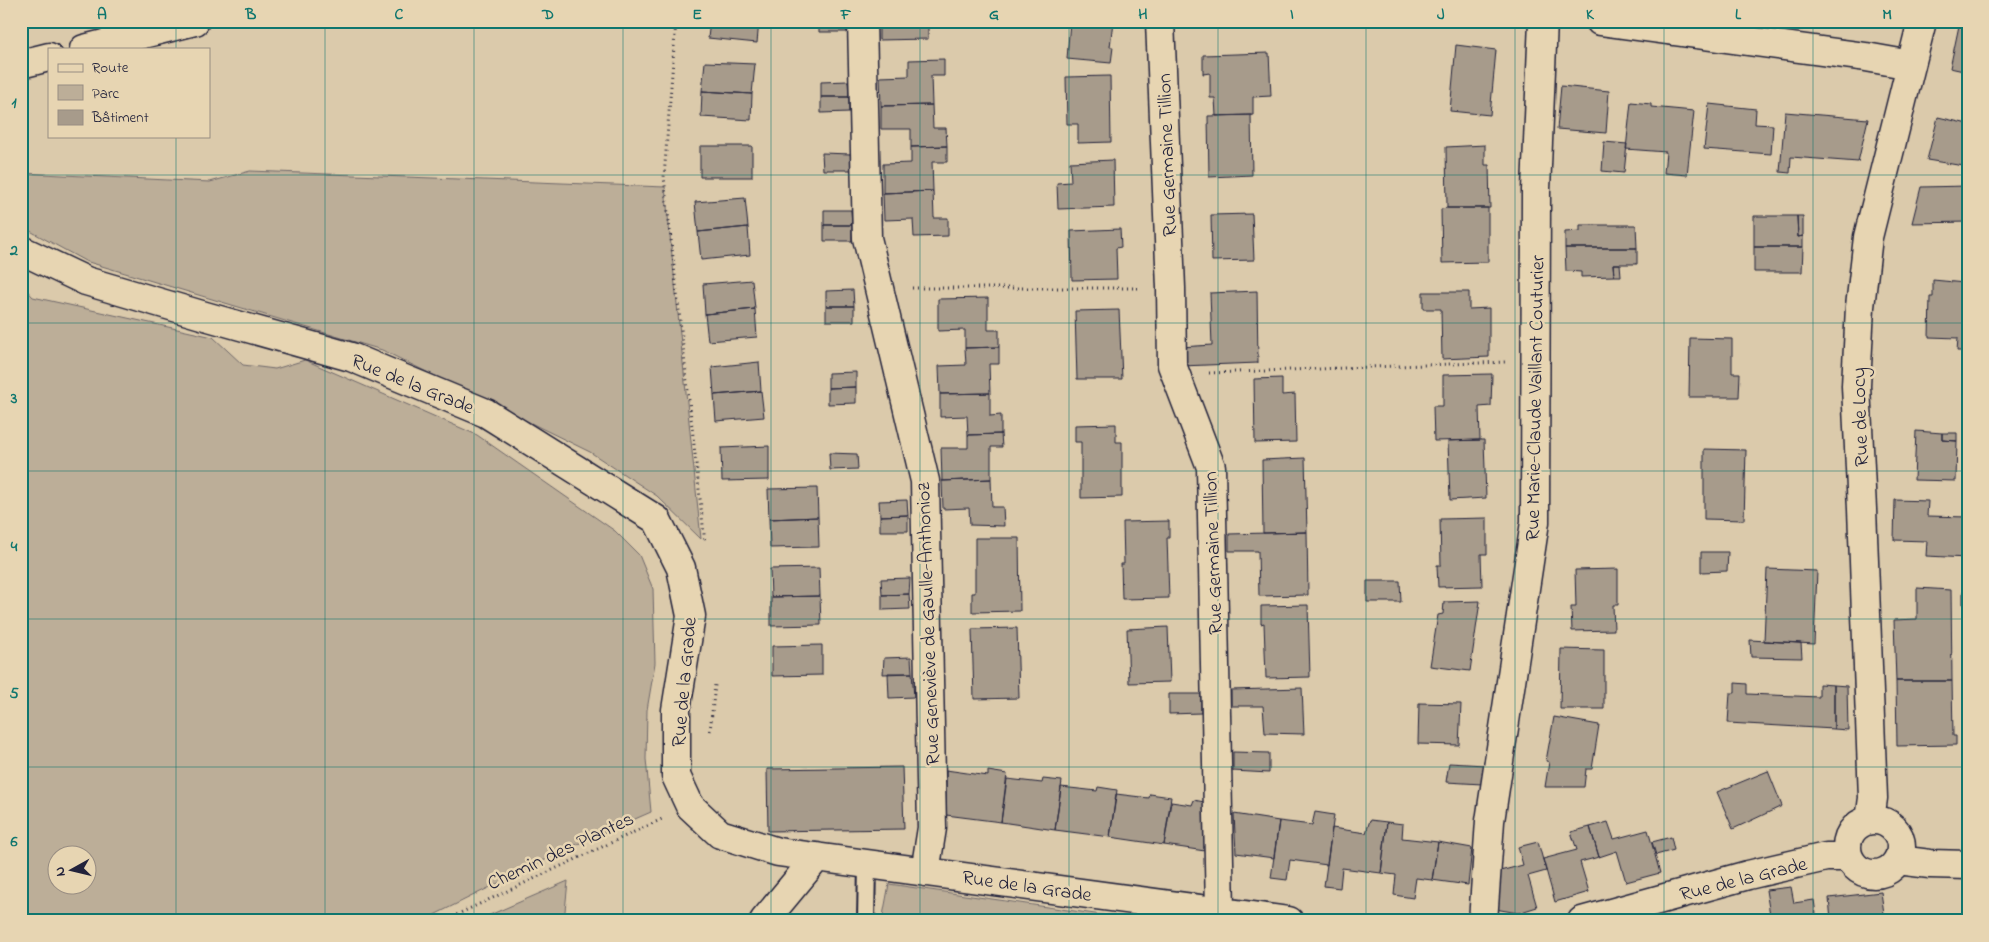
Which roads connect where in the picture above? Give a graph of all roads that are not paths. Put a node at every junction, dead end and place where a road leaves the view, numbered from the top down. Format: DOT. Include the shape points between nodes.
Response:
graph roads {
  1 [pos="195,21"];
  2 [pos="862,21"];
  3 [pos="1160,21"];
  4 [pos="1543,21"];
  5 [pos="1600,21"];
  6 [pos="1922,21"];
  7 [pos="88,48"];
  8 [pos="48,57"];
  9 [pos="21,64"];
  10 [pos="1911,65"];
  11 [pos="21,250"];
  12 [pos="1870,820"];
  13 [pos="817,857"];
  14 [pos="1848,857"];
  15 [pos="1898,860"];
  16 [pos="867,863"];
  17 [pos="1968,865"];
  18 [pos="925,872"];
  19 [pos="1220,911"];
  20 [pos="764,921"];
  21 [pos="866,921"];
  22 [pos="1289,921"];
  23 [pos="1483,921"];
  24 [pos="1582,921"];
  1 -- 7 [label="street"];
  2 -- 18 [label="street, Rue Geneviève de Gaulle-Anthonioz" via="867,238 925,481 932,828"];
  3 -- 19 [label="street, Rue Germaine Tillion" via="1172,365 1211,467"];
  4 -- 23 [label="street, Rue Marie-Claude Vaillant Couturier" via="1536,190 1535,522 1490,821"];
  5 -- 10 [label="street"];
  6 -- 10 [label="street, Rue de Locy"];
  8 -- 9 [label="street"];
  10 -- 12 [label="street, Rue de Locy" via="1868,237 1860,307 1856,386 1873,798"];
  11 -- 13 [label="street, Rue de la Grade" via="86,281 351,357 486,413 656,520 681,568 691,616 676,710 676,776 690,806 720,834 778,852"];
  12 -- 14 [label="street" via="1853,829 1846,847"];
  12 -- 15 [label="street" via="1878,820 1893,828 1901,843"];
  13 -- 16 [label="street, Rue de la Grade"];
  13 -- 20 [label="street"];
  14 -- 15 [label="street" via="1857,869 1872,874 1887,871"];
  14 -- 24 [label="street, Rue de la Grade" via="1826,857 1748,875"];
  15 -- 17 [label="street"];
  16 -- 18 [label="street, Rue de la Grade"];
  16 -- 21 [label="lane"];
  18 -- 19 [label="street, Rue de la Grade"];
  19 -- 22 [label="street, Rue de la Grade"];
}
